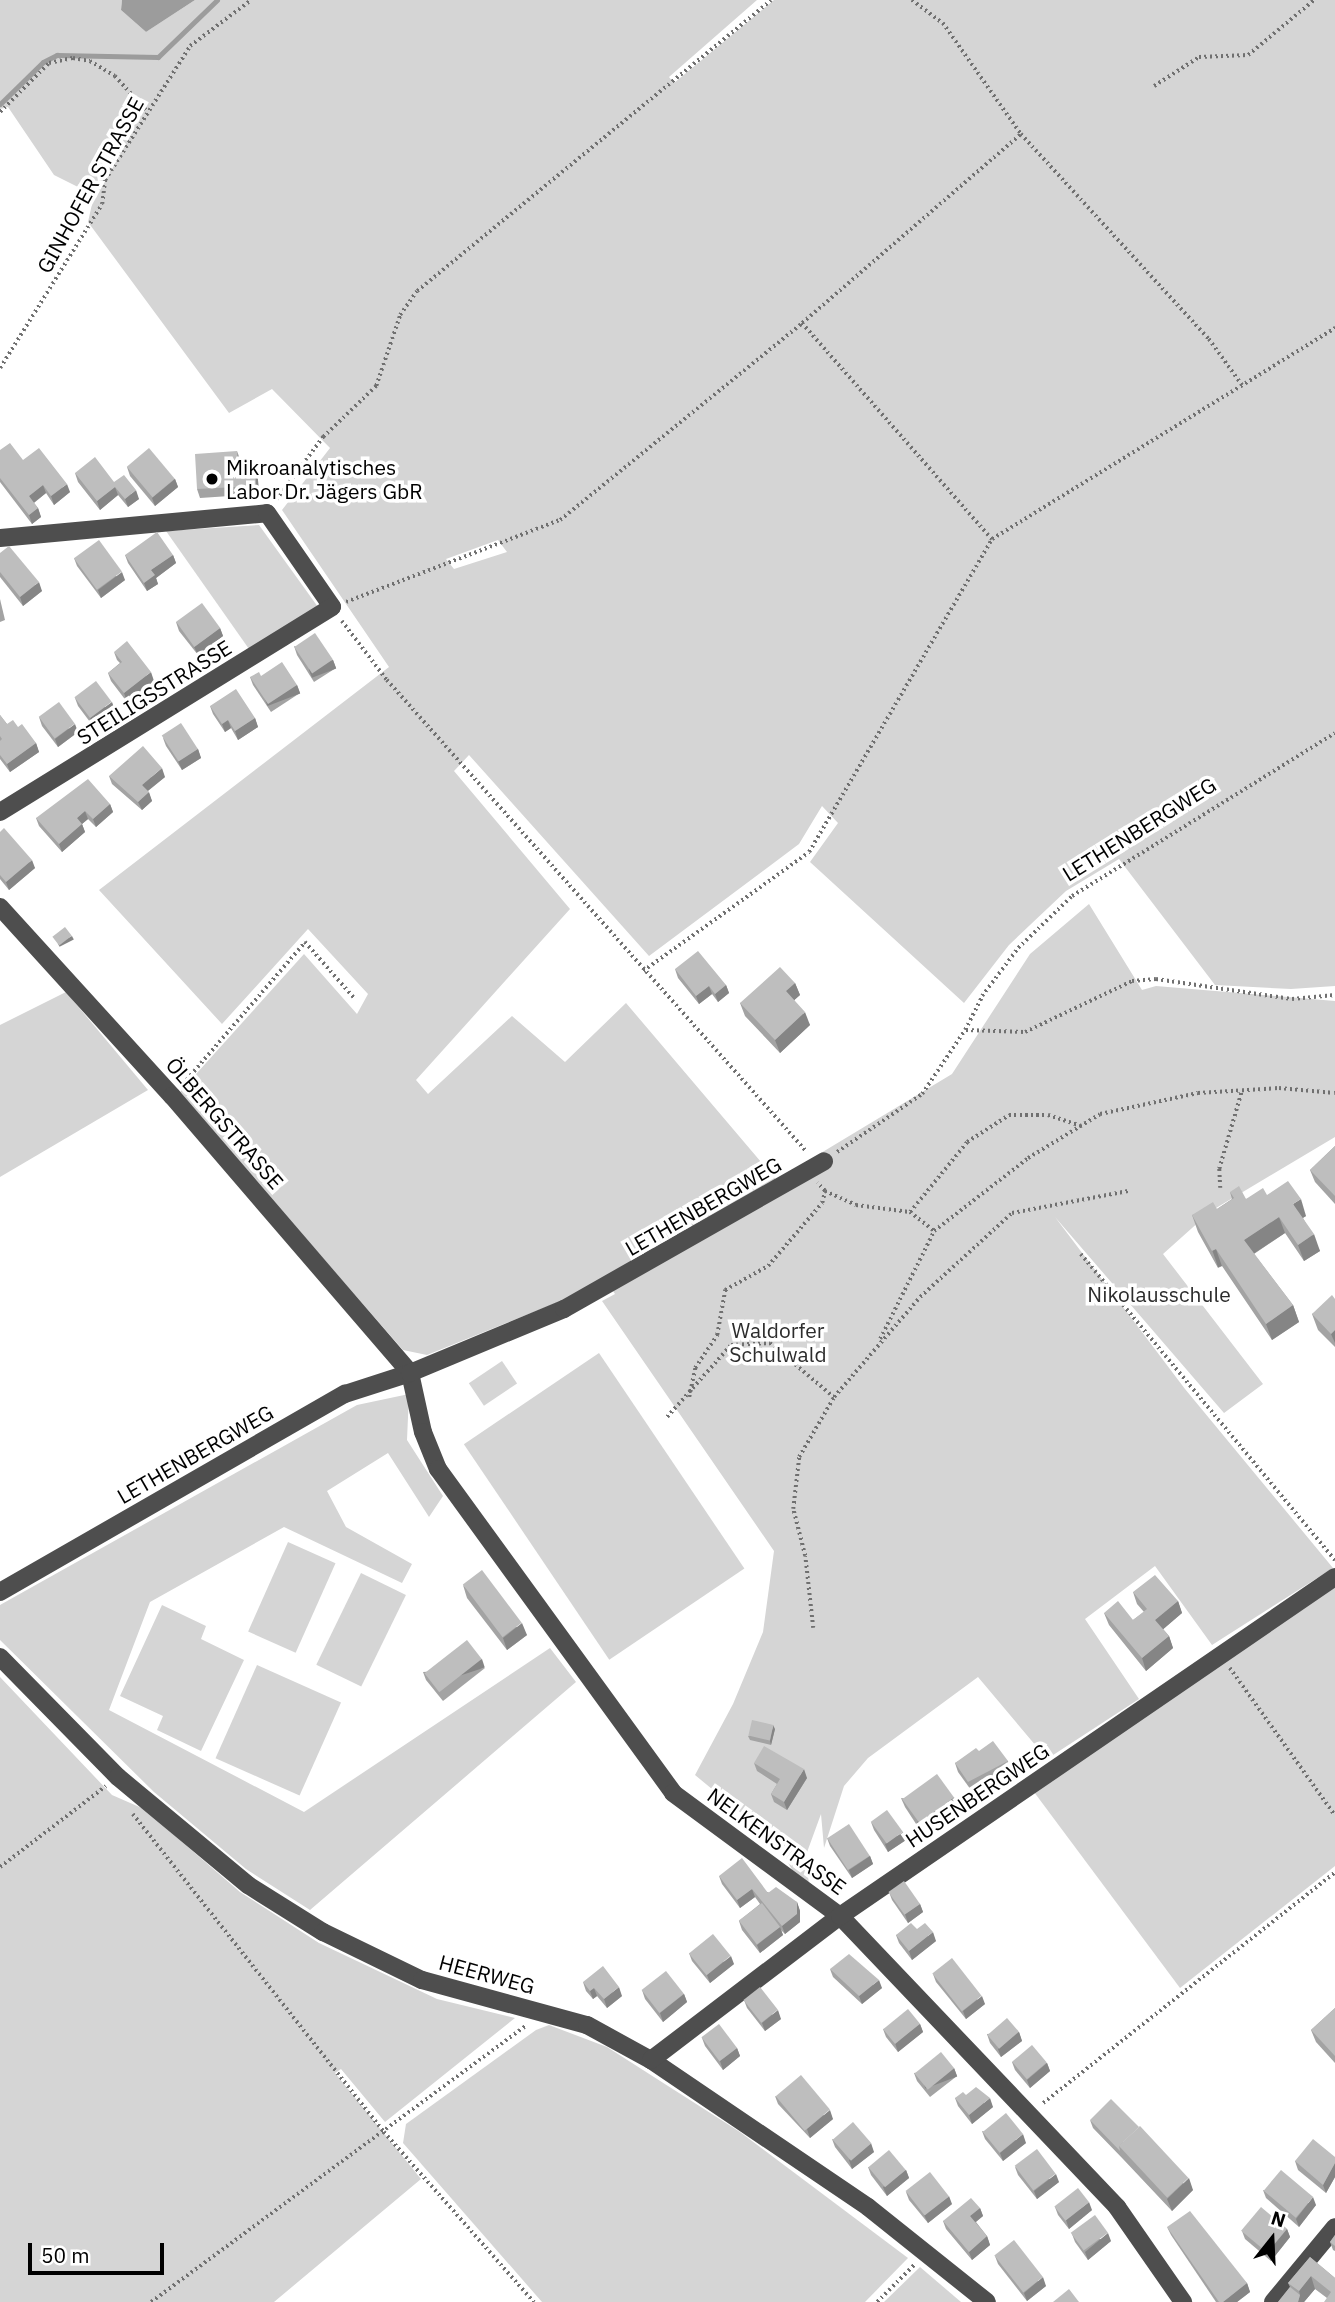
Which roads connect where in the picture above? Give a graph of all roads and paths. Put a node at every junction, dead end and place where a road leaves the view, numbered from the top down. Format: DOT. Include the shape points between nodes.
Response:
graph roads {
  1 [pos="251,0"];
  2 [pos="771,0"];
  3 [pos="912,0"];
  4 [pos="1314,0"];
  5 [pos="1154,86"];
  6 [pos="0,112"];
  7 [pos="148,112"];
  8 [pos="1021,134"];
  9 [pos="802,323"];
  10 [pos="1335,328"];
  11 [pos="0,368"];
  12 [pos="1242,386"];
  13 [pos="267,513"];
  14 [pos="0,538"];
  15 [pos="992,539"];
  16 [pos="332,607"];
  17 [pos="1335,733"];
  18 [pos="0,812"];
  19 [pos="0,907"];
  20 [pos="643,971"];
  21 [pos="1335,995"];
  22 [pos="355,999"];
  23 [pos="965,1030"];
  24 [pos="1242,1090"];
  25 [pos="1335,1093"];
  26 [pos="172,1096"];
  27 [pos="1081,1126"];
  28 [pos="816,1166"];
  29 [pos="1220,1188"];
  30 [pos="825,1191"];
  31 [pos="1128,1191"];
  32 [pos="910,1212"];
  33 [pos="934,1231"];
  34 [pos="1081,1254"];
  35 [pos="877,1345"];
  36 [pos="410,1373"];
  37 [pos="689,1397"];
  38 [pos="834,1397"];
  39 [pos="667,1417"];
  40 [pos="1335,1560"];
  41 [pos="1335,1577"];
  42 [pos="0,1592"];
  43 [pos="813,1628"];
  44 [pos="1221,1655"];
  45 [pos="0,1657"];
  46 [pos="118,1777"];
  47 [pos="1335,1815"];
  48 [pos="0,1867"];
  49 [pos="1335,1872"];
  50 [pos="840,1916"];
  51 [pos="534,2009"];
  52 [pos="651,2060"];
  53 [pos="1030,2114"];
  54 [pos="384,2132"];
  55 [pos="1335,2227"];
  56 [pos="928,2253"];
  57 [pos="151,2302"];
  58 [pos="534,2302"];
  59 [pos="877,2302"];
  60 [pos="987,2302"];
  61 [pos="1183,2302"];
  62 [pos="1273,2302"];
  1 -- 7 [label="path, GINHOFER STRASSE" via="190,46"];
  2 -- 13 [label="path" via="417,291 400,315 376,386 323,437"];
  3 -- 8 [label="path" via="943,23"];
  4 -- 5 [label="path" via="1248,55 1199,57"];
  6 -- 7 [label="path" via="49,63 73,58 90,61 115,76"];
  7 -- 11 [label="path, GINHOFER STRASSE" via="105,180 102,204"];
  8 -- 9 [label="path"];
  8 -- 12 [label="path" via="1209,339"];
  9 -- 15 [label="path"];
  9 -- 16 [label="path" via="560,520"];
  10 -- 12 [label="path"];
  12 -- 15 [label="path"];
  13 -- 14 [label="street"];
  13 -- 16 [label="street"];
  15 -- 20 [label="path" via="809,852"];
  16 -- 18 [label="street, STEILIGSSTRASSE"];
  16 -- 20 [label="path" via="387,680"];
  17 -- 23 [label="path, LETHENBERGWEG" via="1072,896 1018,948 982,996"];
  19 -- 26 [label="street, ÖLBERGSTRASSE"];
  20 -- 28 [label="path"];
  21 -- 23 [label="path" via="1292,999 1156,979 1132,981 1025,1032"];
  22 -- 26 [label="path" via="305,942"];
  23 -- 28 [label="path, LETHENBERGWEG" via="922,1094"];
  24 -- 25 [label="path"];
  24 -- 27 [label="path" via="1198,1093 1100,1114"];
  24 -- 29 [label="path" via="1219,1169"];
  26 -- 36 [label="street, ÖLBERGSTRASSE"];
  27 -- 32 [label="path" via="1048,1115 1009,1115 967,1142"];
  27 -- 33 [label="path" via="1028,1158"];
  28 -- 30 [label="path"];
  28 -- 36 [label="street, LETHENBERGWEG" via="564,1309"];
  30 -- 32 [label="path" via="856,1205"];
  30 -- 37 [label="path" via="822,1203 768,1266 725,1290 717,1335 695,1368"];
  31 -- 35 [label="path" via="1012,1213 920,1297"];
  32 -- 33 [label="path"];
  33 -- 35 [label="path"];
  34 -- 40 [label="path"];
  35 -- 38 [label="path"];
  36 -- 42 [label="street, LETHENBERGWEG" via="345,1394"];
  36 -- 50 [label="street, NELKENSTRASSE" via="423,1432 438,1469 673,1793"];
  37 -- 38 [label="path" via="731,1345 770,1343"];
  37 -- 39 [label="path"];
  38 -- 43 [label="path" via="799,1457 793,1509"];
  41 -- 44 [label="street, HUSENBERGWEG"];
  44 -- 47 [label="path"];
  44 -- 50 [label="street, HUSENBERGWEG"];
  45 -- 46 [label="street, HEERWEG"];
  46 -- 48 [label="path"];
  46 -- 51 [label="street, HEERWEG" via="248,1885 323,1931 422,1980"];
  46 -- 54 [label="path" via="125,1804"];
  49 -- 53 [label="path"];
  50 -- 52 [label="street, HUSENBERGWEG"];
  50 -- 53 [label="street, NELKENSTRASSE"];
  51 -- 52 [label="street, HEERWEG" via="587,2025"];
  51 -- 54 [label="path" via="528,2025"];
  52 -- 56 [label="street, HEERWEG"];
  53 -- 61 [label="street, NELKENSTRASSE" via="1117,2207"];
  54 -- 57 [label="path"];
  54 -- 58 [label="path"];
  55 -- 62 [label="street"];
  56 -- 59 [label="path"];
  56 -- 60 [label="street, HEERWEG"];
}
